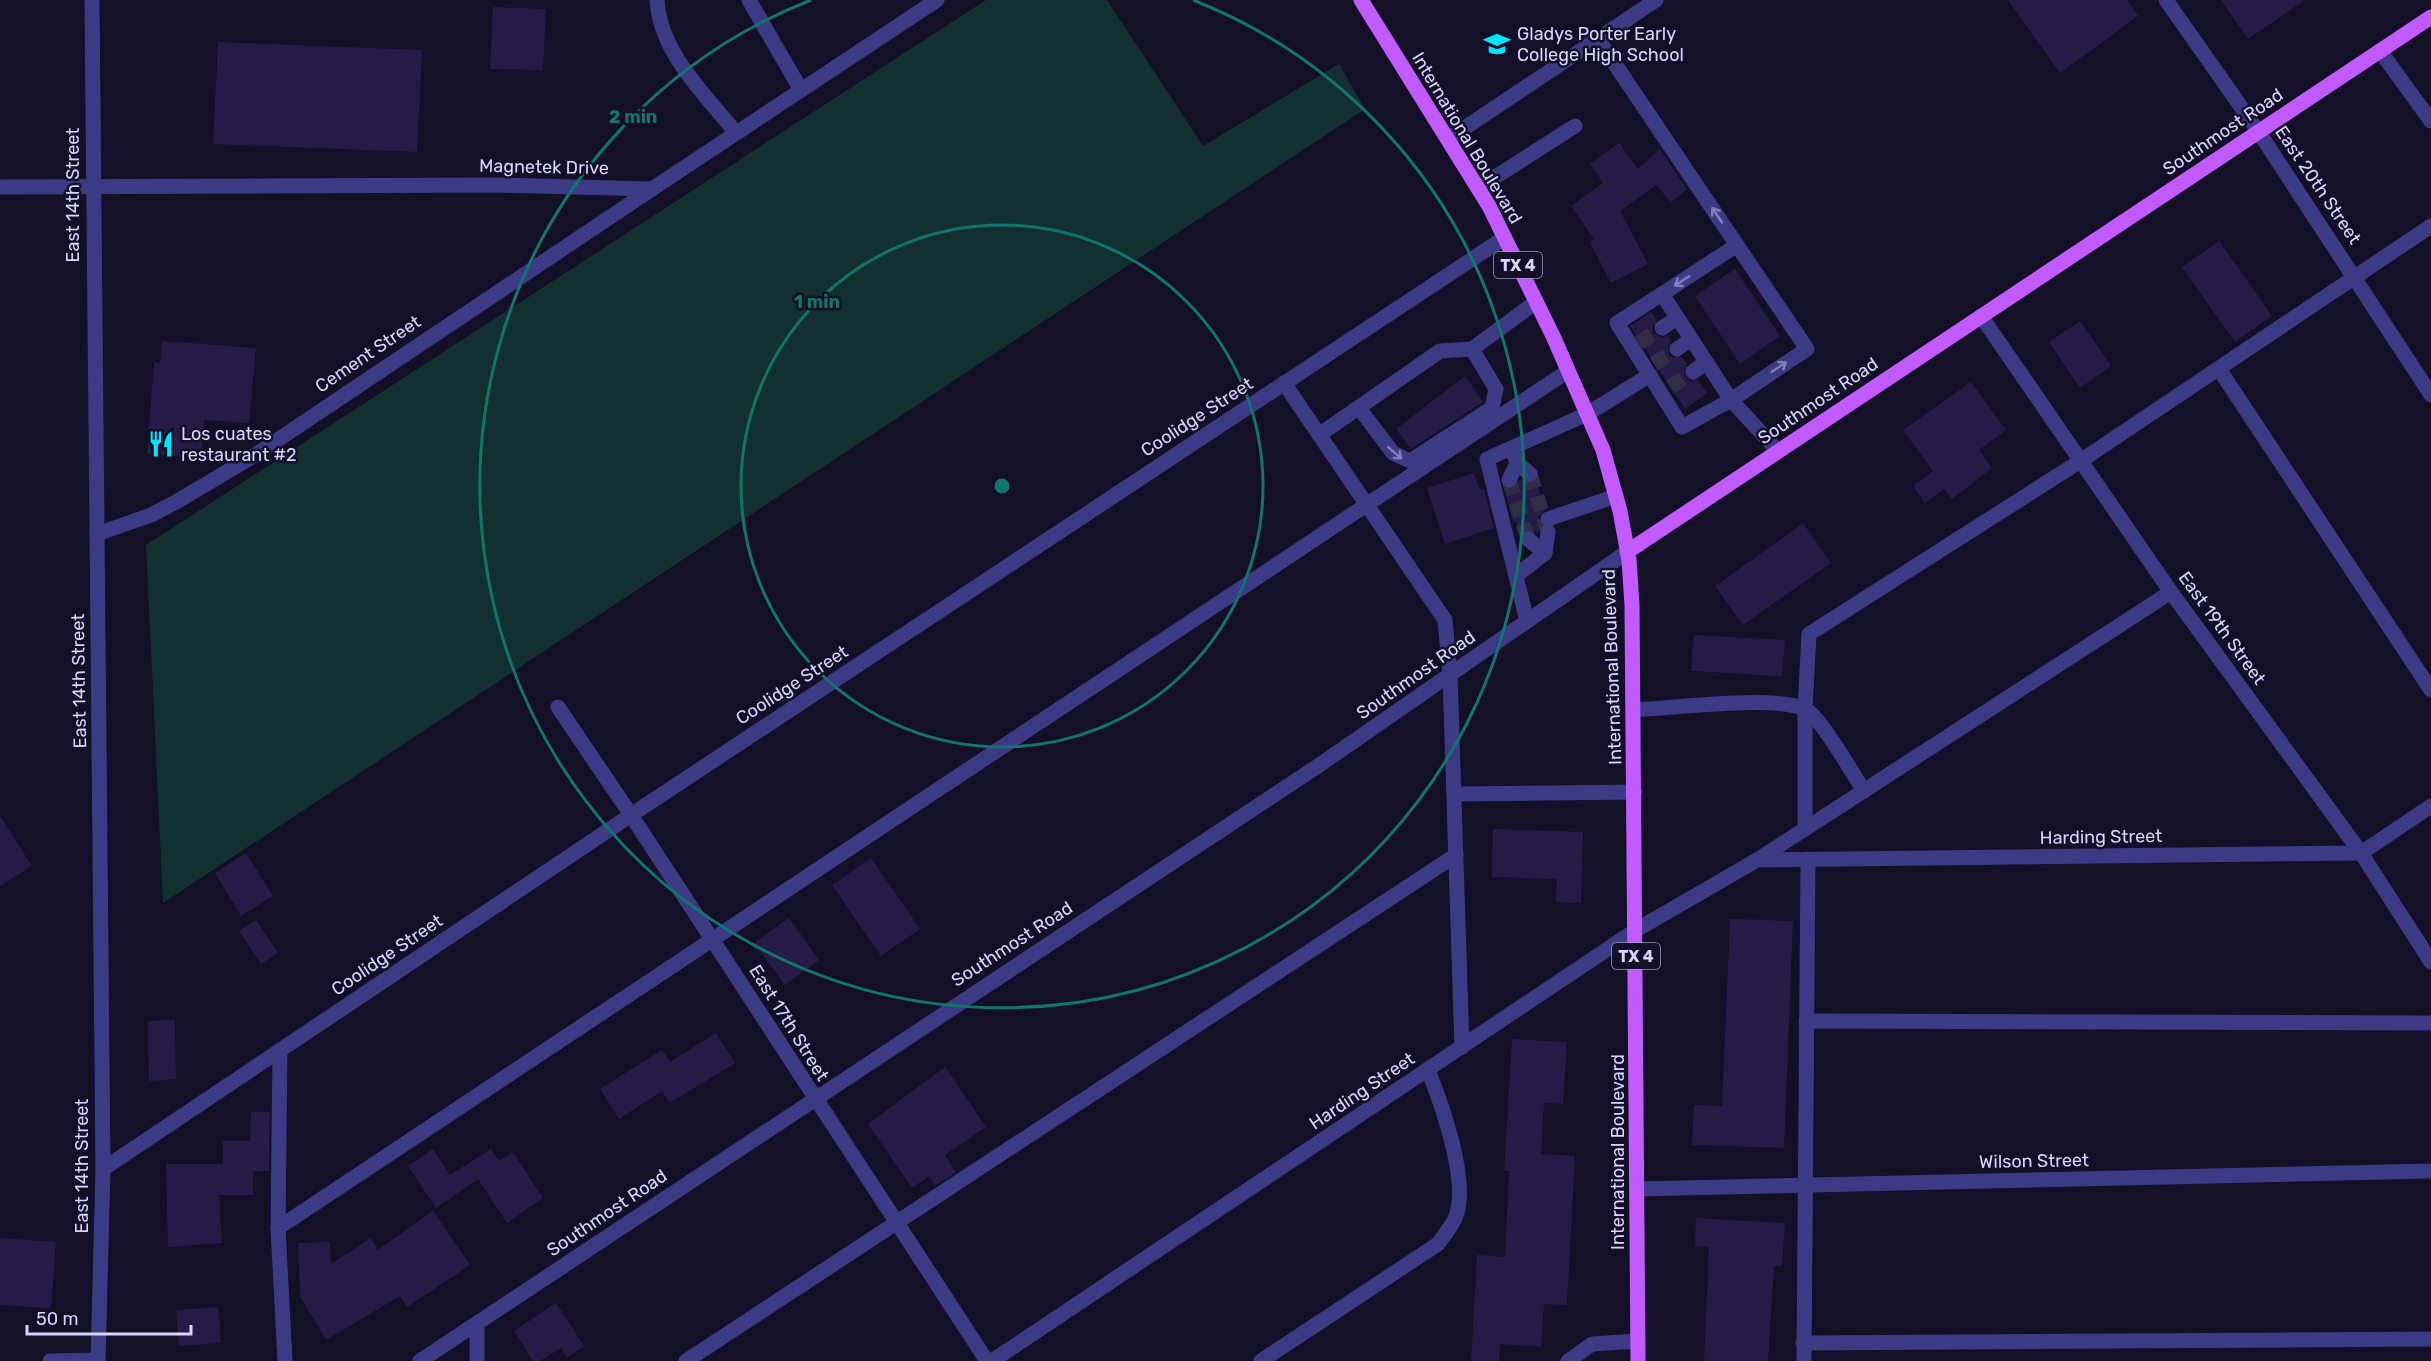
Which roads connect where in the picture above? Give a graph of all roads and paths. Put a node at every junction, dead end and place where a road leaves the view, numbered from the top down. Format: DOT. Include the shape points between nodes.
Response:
graph roads {
  1 [pos="92,0"];
  2 [pos="657,0"];
  3 [pos="749,0"];
  4 [pos="937,0"];
  5 [pos="1361,0"];
  6 [pos="1656,0"];
  7 [pos="2166,0"];
  8 [pos="2431,17"];
  9 [pos="1598,39"];
  10 [pos="2380,51"];
  11 [pos="801,90"];
  12 [pos="2431,121"];
  13 [pos="1575,126"];
  14 [pos="2259,132"];
  15 [pos="736,133"];
  16 [pos="1448,140"];
  17 [pos="0,187"];
  18 [pos="93,187"];
  19 [pos="1478,188"];
  20 [pos="652,189"];
  21 [pos="2431,226"];
  22 [pos="1504,238"];
  23 [pos="1737,245"];
  24 [pos="2356,277"];
  25 [pos="1662,294"];
  26 [pos="1536,302"];
  27 [pos="1981,316"];
  28 [pos="1677,318"];
  29 [pos="1662,328"];
  30 [pos="1691,339"];
  31 [pos="1472,349"];
  32 [pos="1677,349"];
  33 [pos="1706,362"];
  34 [pos="2219,369"];
  35 [pos="1650,370"];
  36 [pos="1568,371"];
  37 [pos="1693,372"];
  38 [pos="1284,383"];
  39 [pos="2431,395"];
  40 [pos="1731,400"];
  41 [pos="1359,408"];
  42 [pos="1495,413"];
  43 [pos="1587,414"];
  44 [pos="1319,435"];
  45 [pos="1512,448"];
  46 [pos="1778,451"];
  47 [pos="2082,460"];
  48 [pos="1517,463"];
  49 [pos="1530,474"];
  50 [pos="1509,480"];
  51 [pos="1616,496"];
  52 [pos="1368,506"];
  53 [pos="97,534"];
  54 [pos="1528,539"];
  55 [pos="1627,552"];
  56 [pos="1545,554"];
  57 [pos="1516,575"];
  58 [pos="2171,592"];
  59 [pos="1527,621"];
  60 [pos="1450,675"];
  61 [pos="2431,690"];
  62 [pos="558,707"];
  63 [pos="1805,709"];
  64 [pos="1634,710"];
  65 [pos="1864,791"];
  66 [pos="1635,792"];
  67 [pos="1454,794"];
  68 [pos="2431,806"];
  69 [pos="631,815"];
  70 [pos="1805,829"];
  71 [pos="2361,853"];
  72 [pos="1455,855"];
  73 [pos="1808,859"];
  74 [pos="1758,860"];
  75 [pos="1636,930"];
  76 [pos="713,940"];
  77 [pos="2431,962"];
  78 [pos="1806,1021"];
  79 [pos="2431,1023"];
  80 [pos="1462,1047"];
  81 [pos="280,1050"];
  82 [pos="1428,1070"];
  83 [pos="813,1098"];
  84 [pos="103,1169"];
  85 [pos="2431,1171"];
  86 [pos="1803,1185"];
  87 [pos="1637,1189"];
  88 [pos="896,1223"];
  89 [pos="278,1228"];
  90 [pos="477,1324"];
  91 [pos="2431,1339"];
  92 [pos="1638,1341"];
  93 [pos="1803,1343"];
  94 [pos="98,1360"];
  95 [pos="50,1361"];
  96 [pos="285,1361"];
  97 [pos="420,1361"];
  98 [pos="477,1361"];
  99 [pos="686,1361"];
  100 [pos="987,1361"];
  101 [pos="992,1361"];
  102 [pos="1261,1361"];
  103 [pos="1568,1361"];
  104 [pos="1638,1361"];
  105 [pos="1803,1361"];
  1 -- 18 [label="street, East 14th Street"];
  2 -- 15 [label="street" via="658,13 676,59"];
  3 -- 11 [label="street"];
  4 -- 11 [label="street"];
  5 -- 16 [label="main road, International Boulevard / TX 4"];
  6 -- 9 [label="street"];
  7 -- 14 [label="street, East 20th Street"];
  8 -- 10 [label="main road, Southmost Road"];
  9 -- 16 [label="street"];
  23 -- 9 [label="street, one-way"];
  10 -- 12 [label="street"];
  10 -- 14 [label="main road, Southmost Road"];
  11 -- 15 [label="street"];
  13 -- 19 [label="street"];
  14 -- 24 [label="street, East 20th Street"];
  14 -- 27 [label="main road, Southmost Road"];
  15 -- 20 [label="street"];
  16 -- 19 [label="main road, International Boulevard / TX 4"];
  17 -- 18 [label="street, Magnetek Drive"];
  18 -- 20 [label="street, Magnetek Drive" via="496,185"];
  18 -- 53 [label="street, East 14th Street"];
  19 -- 22 [label="main road, International Boulevard / TX 4"];
  20 -- 53 [label="street, Cement Street" via="255,454 152,515"];
  21 -- 24 [label="street"];
  22 -- 26 [label="main road, International Boulevard / TX 4"];
  22 -- 38 [label="street, Coolidge Street"];
  23 -- 25 [label="street, one-way"];
  40 -- 23 [label="street, one-way" via="1807,349"];
  24 -- 34 [label="street"];
  24 -- 39 [label="street, East 20th Street"];
  25 -- 28 [label="street"];
  25 -- 35 [label="street" via="1617,323"];
  26 -- 31 [label="street"];
  26 -- 36 [label="main road, International Boulevard / TX 4"];
  27 -- 46 [label="main road, Southmost Road"];
  27 -- 47 [label="street, East 19th Street"];
  28 -- 29 [label="street"];
  28 -- 30 [label="street"];
  30 -- 32 [label="street"];
  30 -- 33 [label="street"];
  31 -- 41 [label="street" via="1440,351"];
  31 -- 42 [label="street" via="1496,389"];
  33 -- 37 [label="street"];
  33 -- 40 [label="street"];
  34 -- 47 [label="street"];
  34 -- 61 [label="street"];
  35 -- 40 [label="street" via="1666,391 1682,427"];
  35 -- 43 [label="street"];
  36 -- 42 [label="street"];
  36 -- 43 [label="main road, International Boulevard / TX 4"];
  38 -- 44 [label="street"];
  38 -- 69 [label="street, Coolidge Street"];
  40 -- 46 [label="street"];
  41 -- 42 [label="street, one-way" via="1393,453 1410,461"];
  41 -- 44 [label="street"];
  42 -- 52 [label="street"];
  43 -- 45 [label="street"];
  43 -- 51 [label="main road, International Boulevard / TX 4" via="1603,450"];
  44 -- 52 [label="street"];
  45 -- 48 [label="street"];
  45 -- 57 [label="street" via="1488,459"];
  46 -- 55 [label="main road, Southmost Road"];
  47 -- 58 [label="street, East 19th Street"];
  47 -- 63 [label="street" via="1809,634"];
  48 -- 49 [label="street"];
  48 -- 50 [label="street"];
  51 -- 55 [label="main road, International Boulevard / TX 4"];
  51 -- 56 [label="street" via="1548,525"];
  52 -- 60 [label="street" via="1445,620"];
  52 -- 76 [label="street"];
  53 -- 84 [label="street, East 14th Street"];
  54 -- 56 [label="street"];
  55 -- 59 [label="street, Southmost Road"];
  55 -- 64 [label="main road, International Boulevard / TX 4"];
  56 -- 57 [label="street"];
  57 -- 59 [label="street"];
  58 -- 65 [label="street, Harding Street"];
  58 -- 71 [label="street, East 19th Street"];
  59 -- 60 [label="street, Southmost Road"];
  60 -- 67 [label="street"];
  60 -- 83 [label="street, Southmost Road"];
  62 -- 69 [label="street, East 17th Street"];
  63 -- 64 [label="street" via="1773,703"];
  63 -- 65 [label="street" via="1817,719"];
  63 -- 70 [label="street"];
  64 -- 66 [label="main road, International Boulevard / TX 4"];
  65 -- 70 [label="street, Harding Street"];
  66 -- 67 [label="street"];
  66 -- 75 [label="main road, International Boulevard / TX 4"];
  67 -- 72 [label="street"];
  68 -- 71 [label="street"];
  69 -- 76 [label="street, East 17th Street"];
  69 -- 81 [label="street, Coolidge Street"];
  70 -- 74 [label="street, Harding Street"];
  71 -- 73 [label="street, Harding Street"];
  71 -- 77 [label="street, East 19th Street"];
  72 -- 80 [label="street"];
  72 -- 88 [label="street"];
  73 -- 74 [label="street, Harding Street"];
  73 -- 78 [label="street"];
  74 -- 75 [label="street, Harding Street"];
  75 -- 80 [label="street, Harding Street"];
  75 -- 87 [label="main road, International Boulevard / TX 4"];
  76 -- 83 [label="street, East 17th Street"];
  76 -- 89 [label="street"];
  78 -- 79 [label="street"];
  78 -- 86 [label="street"];
  80 -- 82 [label="street, Harding Street"];
  81 -- 84 [label="street, Coolidge Street"];
  81 -- 89 [label="street"];
  82 -- 101 [label="street, Harding Street"];
  82 -- 102 [label="street" via="1446,1114 1459,1182 1456,1216 1438,1244"];
  83 -- 88 [label="street, East 17th Street"];
  83 -- 90 [label="street, Southmost Road"];
  84 -- 94 [label="street, East 14th Street"];
  85 -- 86 [label="street, Wilson Street"];
  86 -- 87 [label="street, Wilson Street"];
  86 -- 93 [label="street"];
  87 -- 92 [label="main road, International Boulevard / TX 4"];
  88 -- 99 [label="street"];
  88 -- 100 [label="street, East 17th Street"];
  89 -- 96 [label="street"];
  90 -- 97 [label="street, Southmost Road"];
  90 -- 98 [label="street"];
  91 -- 93 [label="street"];
  92 -- 103 [label="street" via="1592,1344"];
  92 -- 104 [label="main road, International Boulevard / TX 4"];
  93 -- 105 [label="street"];
  94 -- 95 [label="street"];
}
